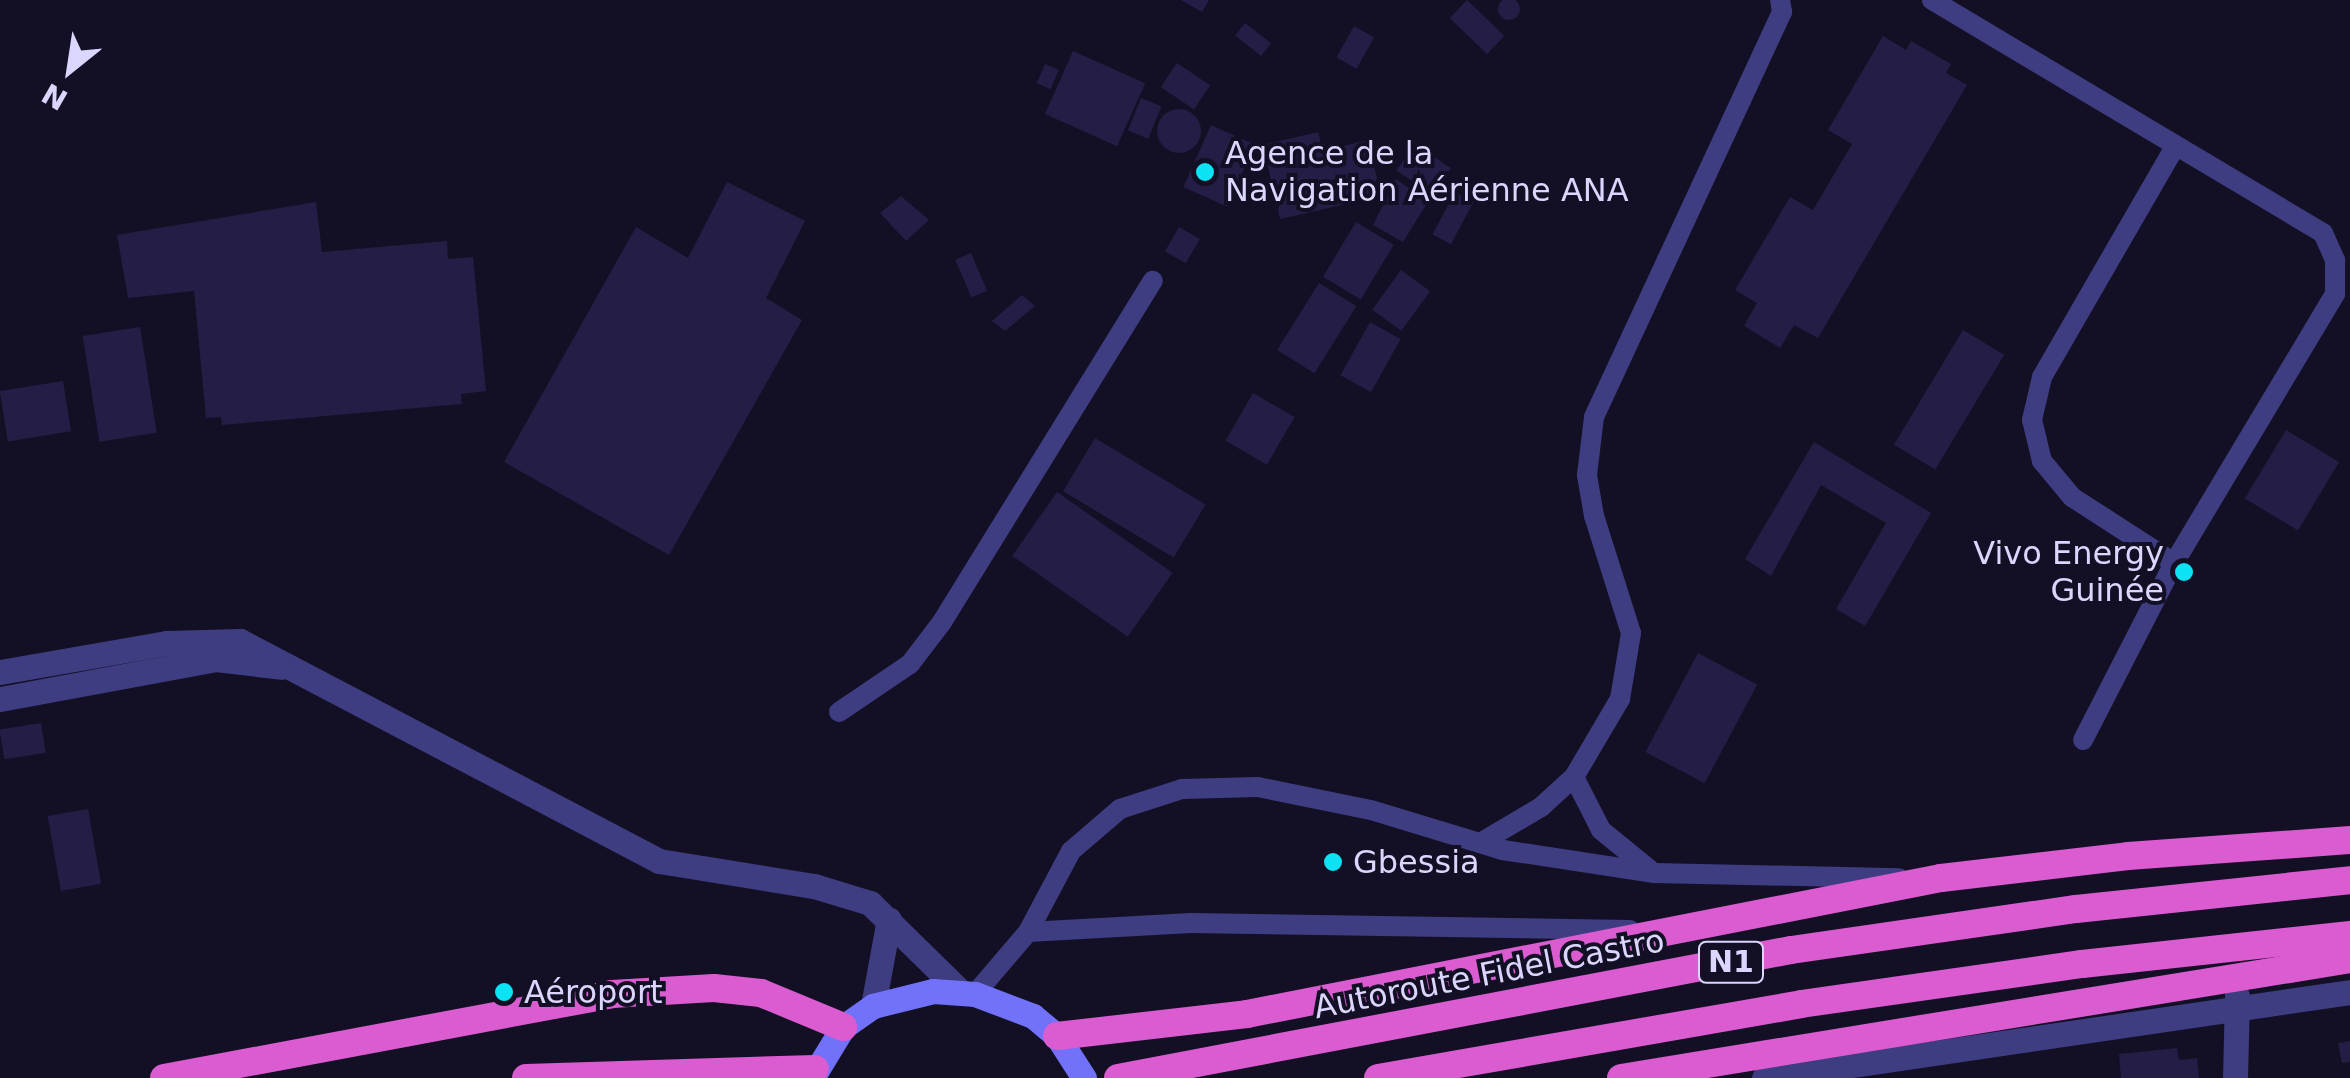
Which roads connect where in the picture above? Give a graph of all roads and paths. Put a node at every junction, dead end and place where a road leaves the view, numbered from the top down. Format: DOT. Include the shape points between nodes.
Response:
graph roads {
  1 [pos="1780,0"];
  2 [pos="1932,0"];
  3 [pos="2175,147"];
  4 [pos="1153,281"];
  5 [pos="2174,564"];
  6 [pos="302,670"];
  7 [pos="0,672"];
  8 [pos="0,698"];
  9 [pos="839,712"];
  10 [pos="2083,740"];
  11 [pos="1574,777"];
  12 [pos="2350,840"];
  13 [pos="1480,843"];
  14 [pos="1654,873"];
  15 [pos="1941,878"];
  16 [pos="2350,880"];
  17 [pos="889,919"];
  18 [pos="1672,930"];
  19 [pos="1028,932"];
  20 [pos="2350,935"];
  21 [pos="2350,958"];
  22 [pos="2238,980"];
  23 [pos="2350,992"];
  24 [pos="968,993"];
  25 [pos="873,1006"];
  26 [pos="2237,1009"];
  27 [pos="842,1027"];
  28 [pos="1057,1036"];
  29 [pos="1929,1066"];
  30 [pos="1081,1071"];
  31 [pos="814,1074"];
  32 [pos="164,1078"];
  33 [pos="526,1078"];
  34 [pos="1118,1078"];
  35 [pos="1378,1078"];
  36 [pos="1621,1078"];
  37 [pos="1764,1078"];
  38 [pos="2235,1078"];
  1 -- 11 [label="lane" via="1782,12 1594,416 1587,475 1631,633 1620,699"];
  2 -- 3 [label="lane"];
  3 -- 5 [label="lane" via="2042,377 2032,420 2042,461 2072,497"];
  3 -- 5 [label="lane" via="2323,234 2335,260 2336,294"];
  4 -- 9 [label="lane" via="942,622 910,664"];
  5 -- 10 [label="lane"];
  6 -- 7 [label="street" via="240,640 205,639"];
  6 -- 8 [label="street" via="216,659"];
  6 -- 17 [label="street" via="659,861 848,894"];
  11 -- 13 [label="lane" via="1541,808"];
  11 -- 14 [label="lane" via="1601,830"];
  12 -- 15 [label="highway"];
  13 -- 14 [label="lane"];
  13 -- 19 [label="lane" via="1371,810 1258,787 1182,789 1120,809 1071,850"];
  14 -- 15 [label="lane"];
  15 -- 18 [label="highway"];
  16 -- 34 [label="highway, Autoroute Fidel Castro / N1" via="2076,909 1790,950"];
  17 -- 24 [label="street"];
  17 -- 25 [label="street"];
  18 -- 19 [label="lane" via="1191,923"];
  18 -- 28 [label="highway" via="1247,1014"];
  19 -- 24 [label="lane"];
  20 -- 35 [label="highway, N1" via="1801,1004"];
  21 -- 22 [label="highway"];
  22 -- 26 [label="street"];
  22 -- 36 [label="highway"];
  23 -- 26 [label="street"];
  24 -- 25 [label="main road" via="933,991"];
  24 -- 28 [label="main road" via="1006,1002"];
  25 -- 27 [label="main road"];
  26 -- 29 [label="street"];
  26 -- 38 [label="street"];
  27 -- 31 [label="main road"];
  27 -- 32 [label="highway" via="761,993 714,988 612,994"];
  28 -- 30 [label="main road"];
  29 -- 37 [label="street"];
  31 -- 33 [label="highway"];
}
